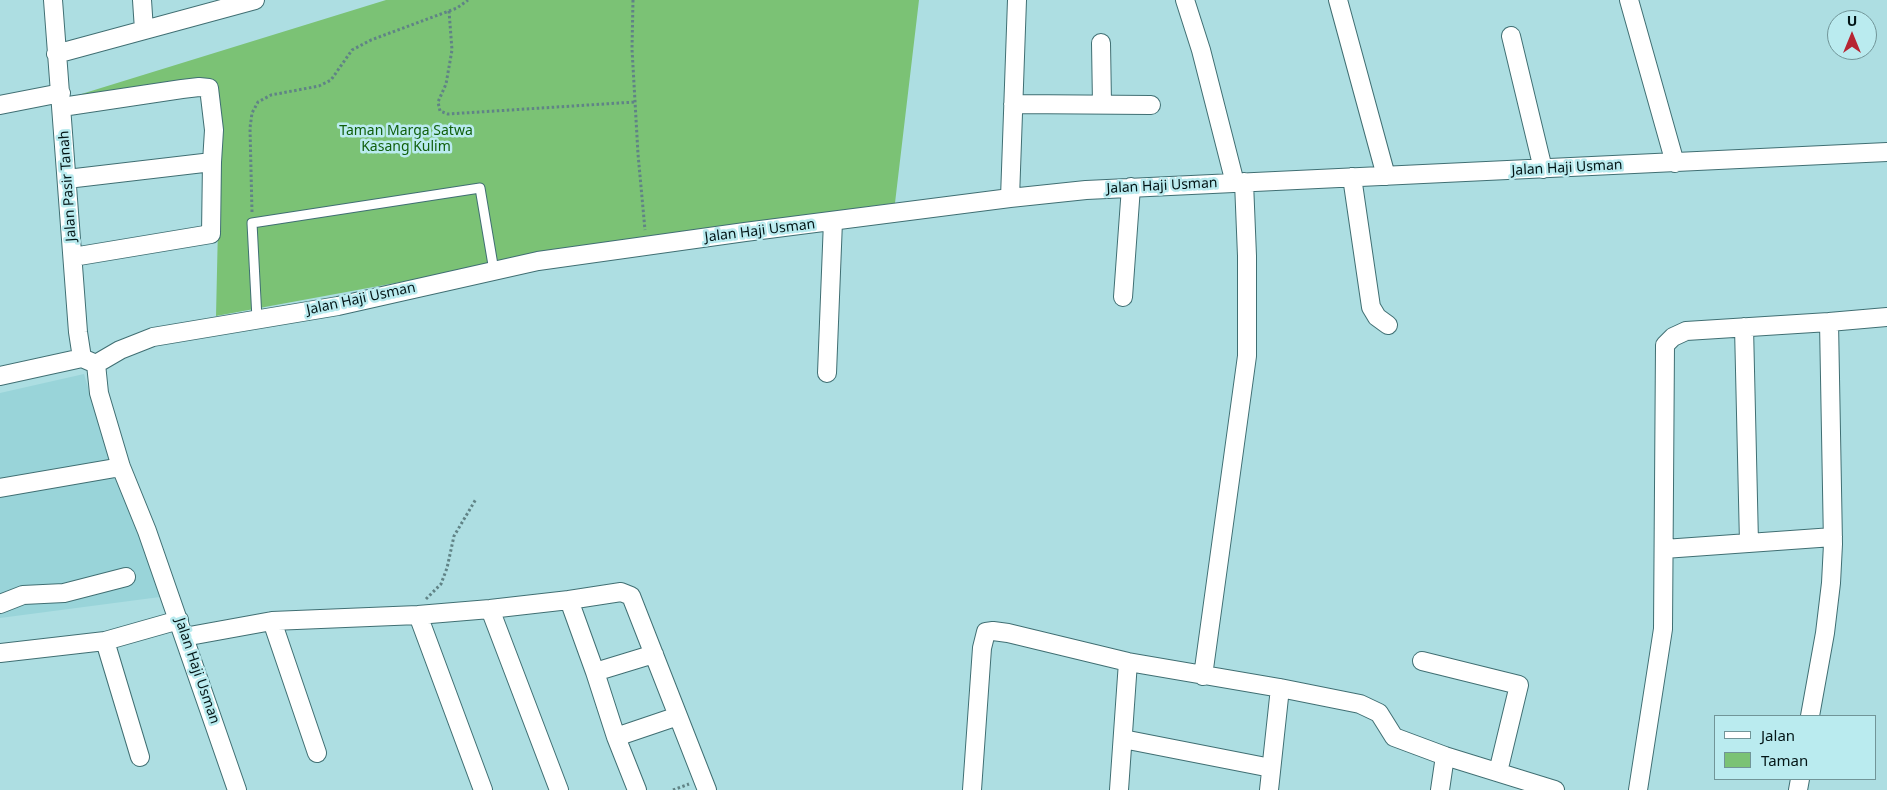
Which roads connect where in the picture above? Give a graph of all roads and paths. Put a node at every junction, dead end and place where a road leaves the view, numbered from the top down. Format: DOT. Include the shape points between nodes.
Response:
graph roads {
  1 [pos="53,0"];
  2 [pos="142,0"];
  3 [pos="255,0"];
  4 [pos="468,0"];
  5 [pos="633,0"];
  6 [pos="1017,0"];
  7 [pos="1184,0"];
  8 [pos="1338,0"];
  9 [pos="1629,0"];
  10 [pos="218,5"];
  11 [pos="449,11"];
  12 [pos="144,30"];
  13 [pos="1510,36"];
  14 [pos="1100,43"];
  15 [pos="56,54"];
  16 [pos="61,100"];
  17 [pos="635,102"];
  18 [pos="1014,104"];
  19 [pos="1102,104"];
  20 [pos="0,105"];
  21 [pos="1151,105"];
  22 [pos="1887,152"];
  23 [pos="212,162"];
  24 [pos="1675,163"];
  25 [pos="1543,169"];
  26 [pos="1386,176"];
  27 [pos="1352,177"];
  28 [pos="67,179"];
  29 [pos="1239,183"];
  30 [pos="1131,187"];
  31 [pos="1010,198"];
  32 [pos="833,221"];
  33 [pos="252,223"];
  34 [pos="646,246"];
  35 [pos="73,257"];
  36 [pos="494,271"];
  37 [pos="1123,297"];
  38 [pos="1887,317"];
  39 [pos="257,319"];
  40 [pos="1829,322"];
  41 [pos="1388,325"];
  42 [pos="1744,327"];
  43 [pos="89,361"];
  44 [pos="827,373"];
  45 [pos="0,376"];
  46 [pos="120,467"];
  47 [pos="0,488"];
  48 [pos="476,499"];
  49 [pos="1833,537"];
  50 [pos="1749,543"];
  51 [pos="1664,549"];
  52 [pos="126,577"];
  53 [pos="569,600"];
  54 [pos="0,604"];
  55 [pos="490,609"];
  56 [pos="414,615"];
  57 [pos="272,621"];
  58 [pos="182,628"];
  59 [pos="105,641"];
  60 [pos="0,653"];
  61 [pos="654,654"];
  62 [pos="1422,661"];
  63 [pos="1128,662"];
  64 [pos="595,672"];
  65 [pos="1203,676"];
  66 [pos="1280,688"];
  67 [pos="1810,715"];
  68 [pos="678,716"];
  69 [pos="616,737"];
  70 [pos="1122,739"];
  71 [pos="317,753"];
  72 [pos="1445,756"];
  73 [pos="140,757"];
  74 [pos="1271,768"];
  75 [pos="1498,772"];
  76 [pos="237,790"];
  77 [pos="483,790"];
  78 [pos="559,790"];
  79 [pos="637,790"];
  80 [pos="707,790"];
  81 [pos="972,790"];
  82 [pos="1119,790"];
  83 [pos="1269,790"];
  84 [pos="1440,790"];
  85 [pos="1554,790"];
  86 [pos="1638,790"];
  1 -- 15 [label="street, Jalan Pasir Tanah"];
  2 -- 12 [label="street"];
  3 -- 10 [label="street"];
  4 -- 11 [label="path"];
  5 -- 17 [label="path"];
  6 -- 18 [label="street"];
  7 -- 29 [label="street"];
  8 -- 26 [label="street"];
  9 -- 24 [label="street"];
  10 -- 12 [label="street"];
  11 -- 17 [label="path" via="452,50 446,84 438,102 440,111 458,114"];
  11 -- 33 [label="path" via="352,50 331,80 319,86 271,95 258,102 252,112 250,128"];
  12 -- 15 [label="street"];
  13 -- 25 [label="street"];
  14 -- 19 [label="street"];
  15 -- 16 [label="street, Jalan Pasir Tanah"];
  16 -- 20 [label="street"];
  16 -- 23 [label="street" via="209,88 214,130"];
  16 -- 28 [label="street, Jalan Pasir Tanah"];
  17 -- 34 [label="path"];
  18 -- 19 [label="street"];
  18 -- 31 [label="street"];
  19 -- 21 [label="street"];
  22 -- 24 [label="street, Jalan Haji Usman"];
  23 -- 28 [label="street"];
  23 -- 35 [label="street" via="211,234"];
  24 -- 25 [label="street, Jalan Haji Usman"];
  25 -- 26 [label="street, Jalan Haji Usman"];
  26 -- 27 [label="street, Jalan Haji Usman"];
  27 -- 29 [label="street, Jalan Haji Usman"];
  27 -- 41 [label="street" via="1371,307 1377,317"];
  28 -- 35 [label="street, Jalan Pasir Tanah"];
  29 -- 30 [label="street, Jalan Haji Usman"];
  29 -- 65 [label="street" via="1247,256 1247,356"];
  30 -- 31 [label="street, Jalan Haji Usman"];
  30 -- 37 [label="street"];
  31 -- 32 [label="street, Jalan Haji Usman"];
  32 -- 34 [label="street, Jalan Haji Usman"];
  32 -- 44 [label="street"];
  33 -- 36 [label="lane" via="480,188"];
  33 -- 39 [label="lane"];
  34 -- 36 [label="street, Jalan Haji Usman" via="538,261"];
  35 -- 43 [label="street, Jalan Pasir Tanah" via="78,332"];
  36 -- 39 [label="street, Jalan Haji Usman" via="338,306"];
  38 -- 40 [label="street"];
  39 -- 43 [label="street, Jalan Haji Usman" via="153,337"];
  40 -- 42 [label="street"];
  40 -- 49 [label="street"];
  42 -- 50 [label="street"];
  42 -- 51 [label="street" via="1686,331 1665,345"];
  43 -- 45 [label="street"];
  43 -- 46 [label="street, Jalan Haji Usman"];
  46 -- 47 [label="street"];
  46 -- 58 [label="street, Jalan Haji Usman"];
  48 -- 56 [label="path" via="454,536 441,584"];
  49 -- 50 [label="street"];
  49 -- 67 [label="street" via="1830,591"];
  50 -- 51 [label="street"];
  51 -- 86 [label="street" via="1663,629"];
  52 -- 54 [label="street" via="64,593 23,595"];
  53 -- 55 [label="street"];
  53 -- 61 [label="street" via="621,592 631,596"];
  53 -- 64 [label="street"];
  55 -- 56 [label="street"];
  55 -- 78 [label="street"];
  56 -- 57 [label="street"];
  56 -- 77 [label="street"];
  57 -- 58 [label="street"];
  57 -- 71 [label="street"];
  58 -- 59 [label="street"];
  58 -- 76 [label="street, Jalan Haji Usman"];
  59 -- 60 [label="street"];
  59 -- 73 [label="street"];
  61 -- 64 [label="street"];
  61 -- 68 [label="street"];
  62 -- 75 [label="street" via="1520,685"];
  63 -- 65 [label="street"];
  63 -- 70 [label="street"];
  63 -- 81 [label="street" via="1008,633 986,632 982,648"];
  64 -- 69 [label="street"];
  65 -- 66 [label="street"];
  66 -- 72 [label="street" via="1365,706 1379,713 1394,737"];
  66 -- 74 [label="street"];
  68 -- 69 [label="street"];
  68 -- 80 [label="street"];
  69 -- 79 [label="street"];
  70 -- 74 [label="street"];
  70 -- 82 [label="street"];
  72 -- 75 [label="street"];
  72 -- 84 [label="street"];
  74 -- 83 [label="street"];
  75 -- 85 [label="street"];
}
